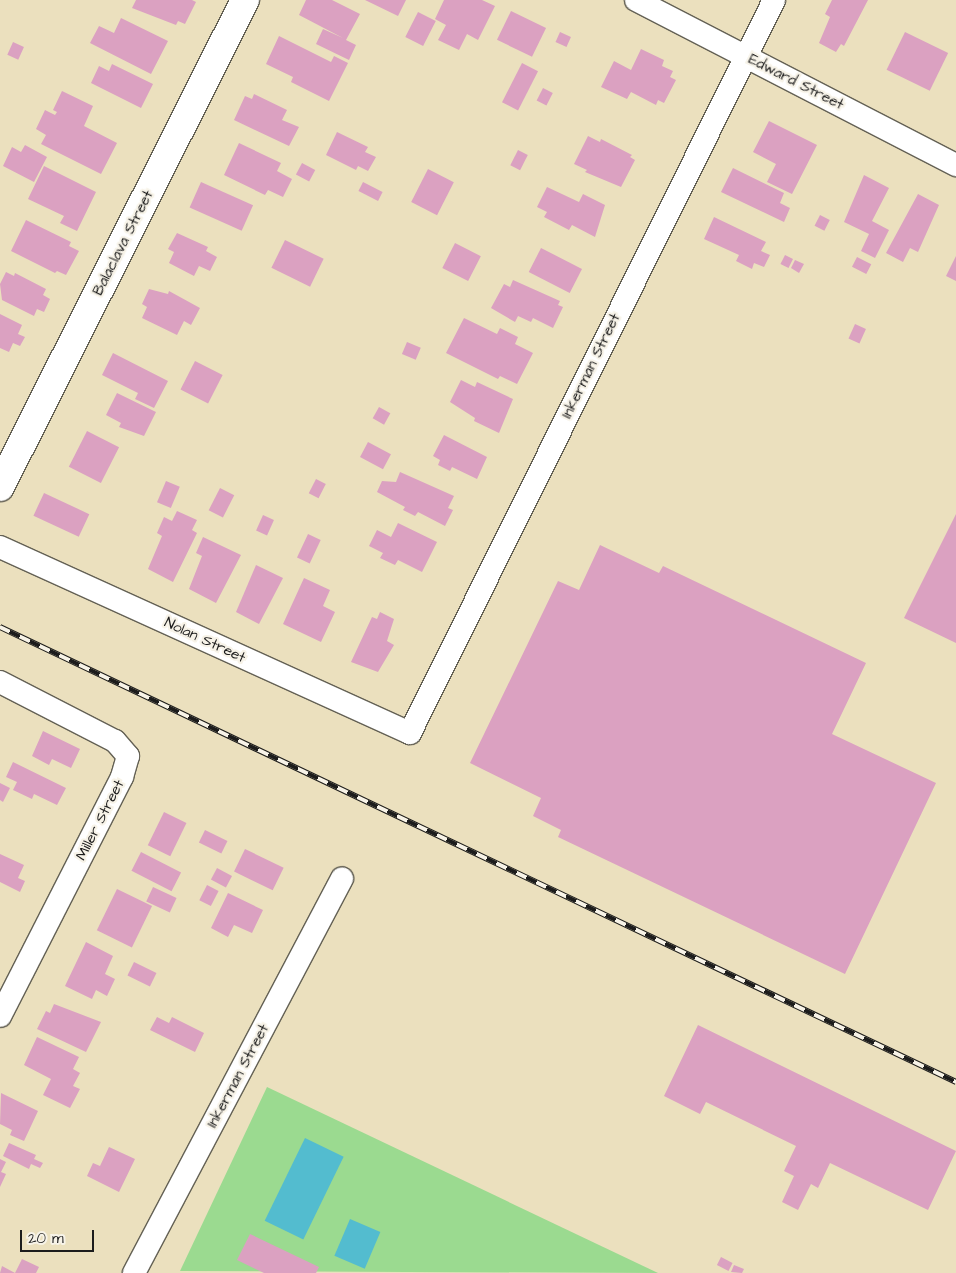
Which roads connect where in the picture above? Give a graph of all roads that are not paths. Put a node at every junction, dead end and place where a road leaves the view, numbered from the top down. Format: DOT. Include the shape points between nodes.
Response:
graph roads {
  1 [pos="245,0"];
  2 [pos="636,0"];
  3 [pos="774,0"];
  4 [pos="745,56"];
  5 [pos="956,165"];
  6 [pos="0,487"];
  7 [pos="0,547"];
  8 [pos="0,682"];
  9 [pos="410,733"];
  10 [pos="342,879"];
  11 [pos="0,1016"];
  12 [pos="134,1273"];
  1 -- 6 [label="street, Balaclava Street"];
  2 -- 4 [label="street, Edward Street"];
  3 -- 4 [label="street, Inkerman Street"];
  4 -- 5 [label="street, Edward Street"];
  4 -- 9 [label="street, Inkerman Street"];
  7 -- 9 [label="street, Nolan Street"];
  8 -- 11 [label="street, Miller Street" via="115,741 128,756 122,776"];
  10 -- 12 [label="street, Inkerman Street"];
}
